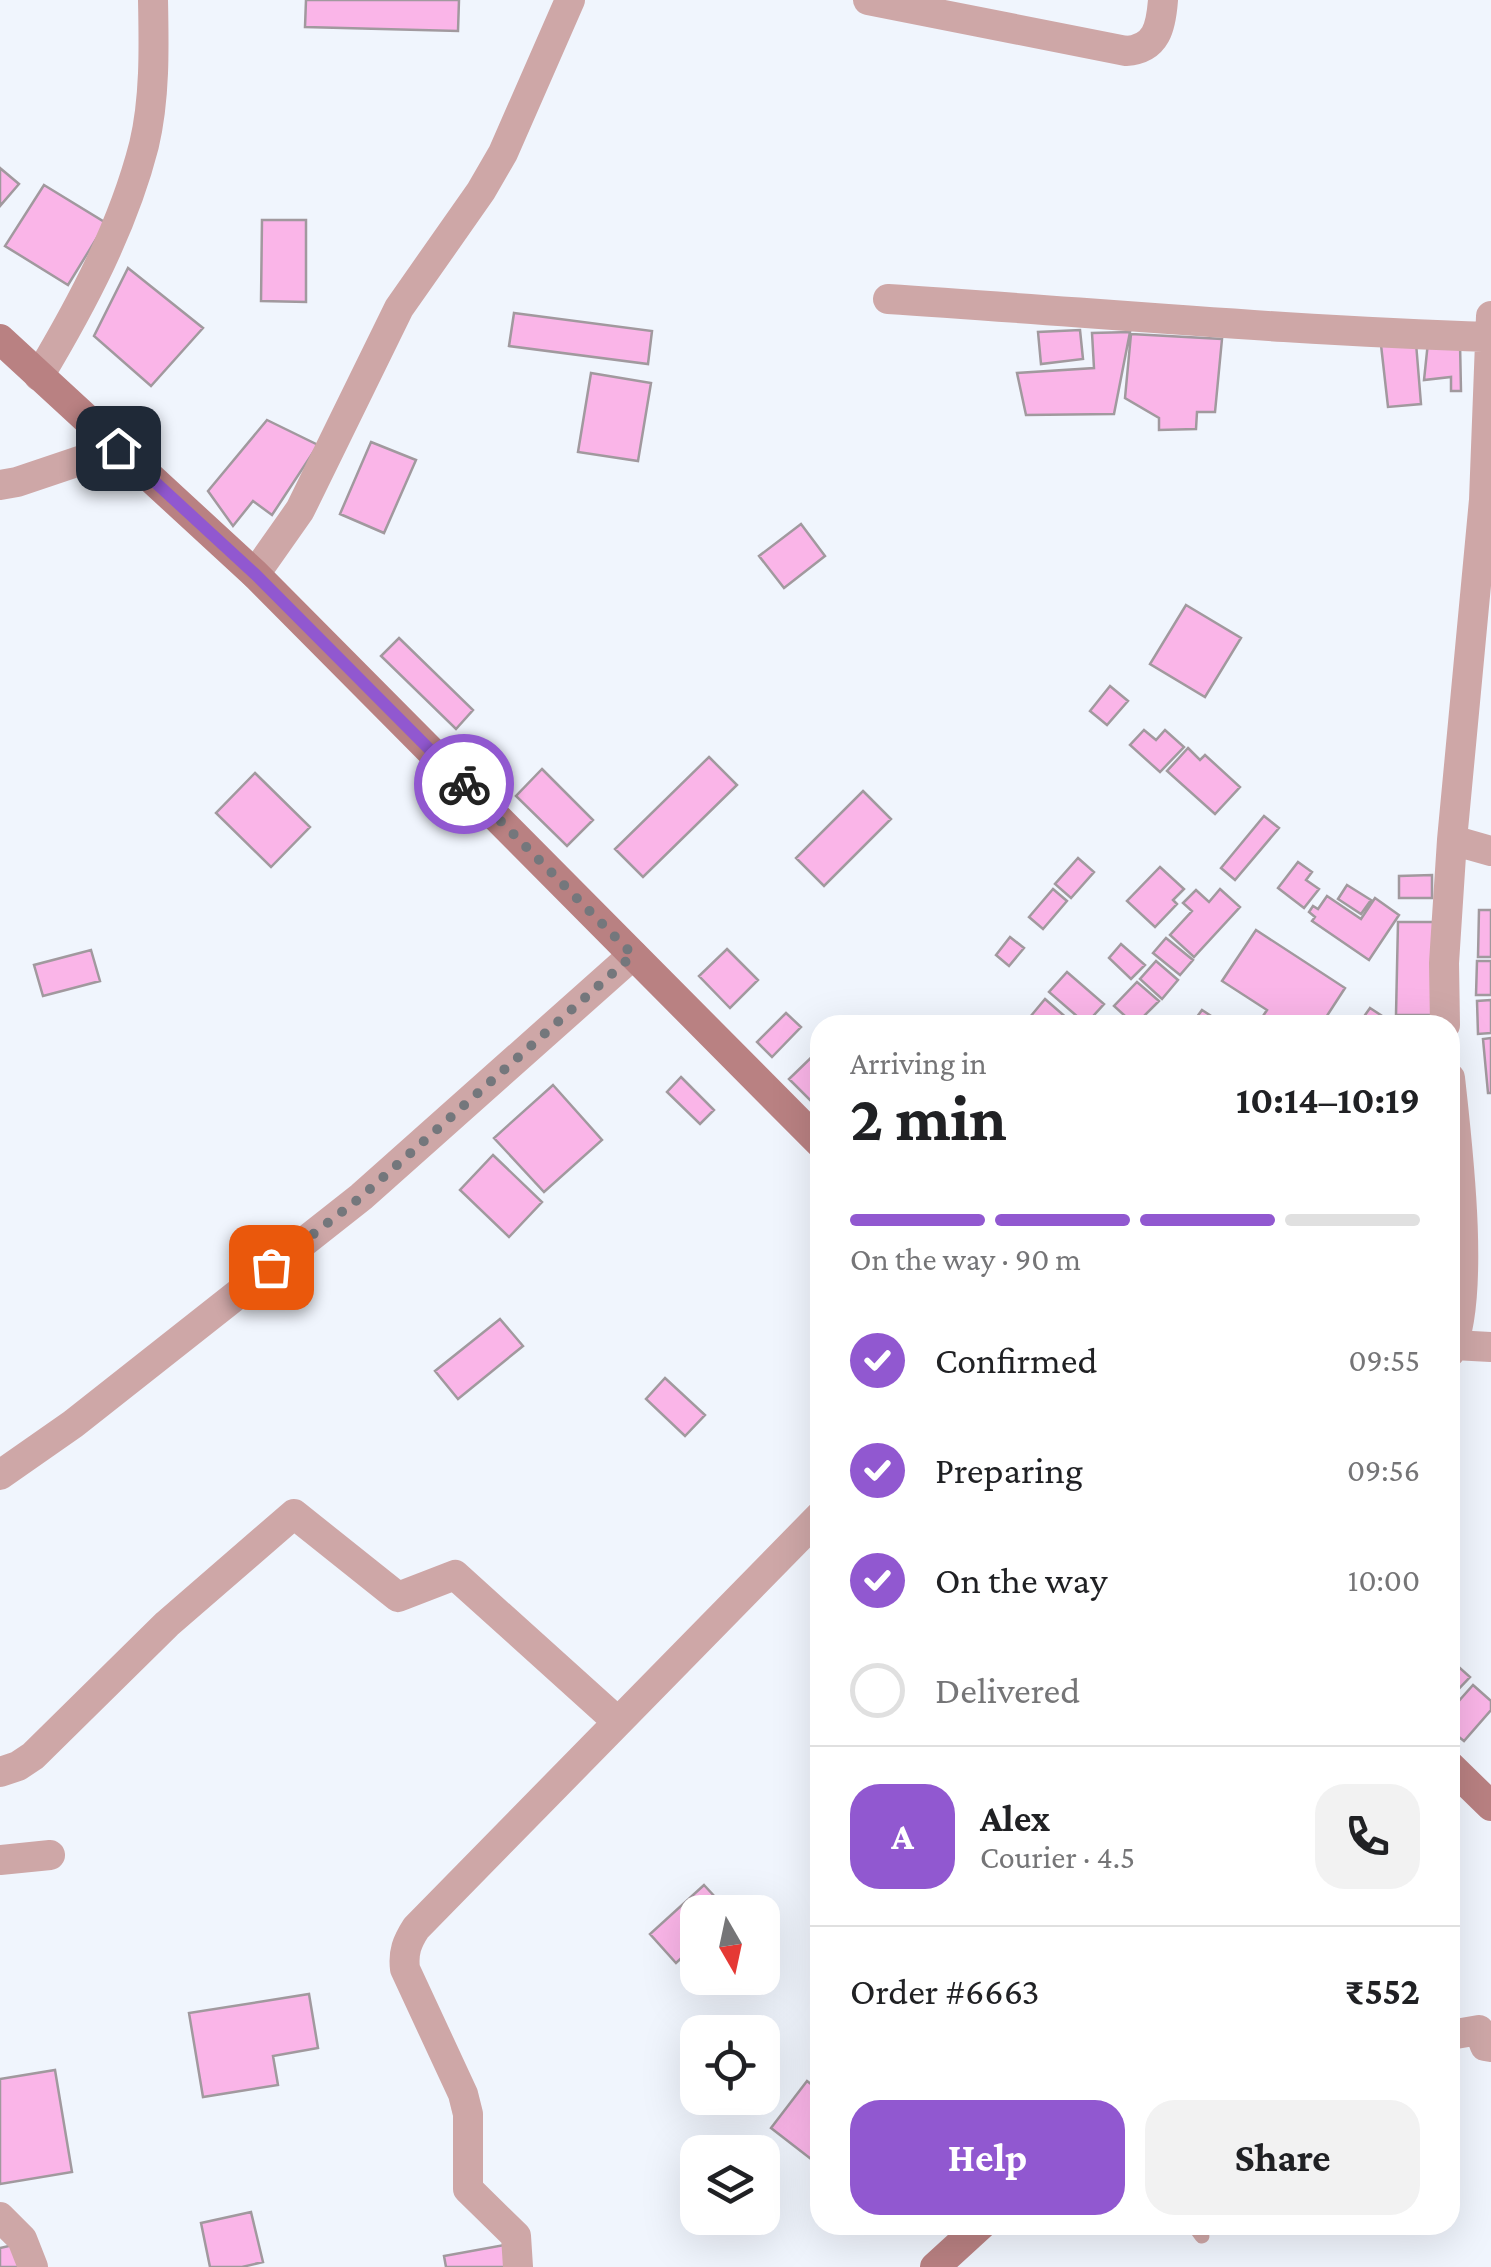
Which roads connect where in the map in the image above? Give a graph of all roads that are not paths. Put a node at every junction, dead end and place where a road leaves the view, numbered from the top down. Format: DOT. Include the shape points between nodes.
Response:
graph roads {
  1 [pos="154,0"];
  2 [pos="570,0"];
  3 [pos="868,0"];
  4 [pos="1163,0"];
  5 [pos="888,299"];
  6 [pos="1491,316"];
  7 [pos="1490,336"];
  8 [pos="0,338"];
  9 [pos="39,376"];
  10 [pos="118,448"];
  11 [pos="0,485"];
  12 [pos="1488,500"];
  13 [pos="255,574"];
  14 [pos="1452,840"];
  15 [pos="1491,851"];
  16 [pos="633,955"];
  17 [pos="1445,1015"];
  18 [pos="810,1133"];
  19 [pos="1460,1227"];
  20 [pos="1460,1311"];
  21 [pos="1491,1347"];
  22 [pos="1460,1349"];
  23 [pos="0,1475"];
  24 [pos="810,1526"];
  25 [pos="618,1722"];
  26 [pos="0,1772"];
  27 [pos="1460,1783"];
  28 [pos="1491,1806"];
  29 [pos="50,1855"];
  30 [pos="0,1860"];
  31 [pos="1460,2033"];
  32 [pos="1491,2048"];
  33 [pos="0,2217"];
  34 [pos="970,2235"];
  35 [pos="34,2267"];
  36 [pos="518,2267"];
  37 [pos="935,2267"];
  1 -- 9 [label="street" via="144,145 100,264"];
  2 -- 13 [label="street" via="502,153 399,308 300,510"];
  3 -- 4 [label="street" via="1138,50 1158,34"];
  5 -- 7 [label="street" via="1336,332"];
  6 -- 7 [label="street"];
  7 -- 12 [label="street"];
  8 -- 9 [label="street"];
  9 -- 10 [label="street"];
  10 -- 11 [label="street"];
  10 -- 13 [label="street"];
  12 -- 14 [label="street"];
  13 -- 16 [label="street"];
  14 -- 15 [label="street"];
  14 -- 17 [label="street"];
  16 -- 18 [label="street"];
  16 -- 23 [label="street" via="361,1197"];
  19 -- 20 [label="street"];
  21 -- 22 [label="street"];
  24 -- 25 [label="street"];
  25 -- 26 [label="street" via="455,1575 398,1597 294,1514 167,1624 34,1756"];
  25 -- 36 [label="street" via="416,1928 405,1949 405,1969 464,2094 468,2189 516,2236"];
  27 -- 28 [label="street"];
  29 -- 30 [label="street"];
  31 -- 32 [label="street" via="1479,2030"];
  33 -- 35 [label="street" via="22,2239"];
  34 -- 37 [label="street"];
}
